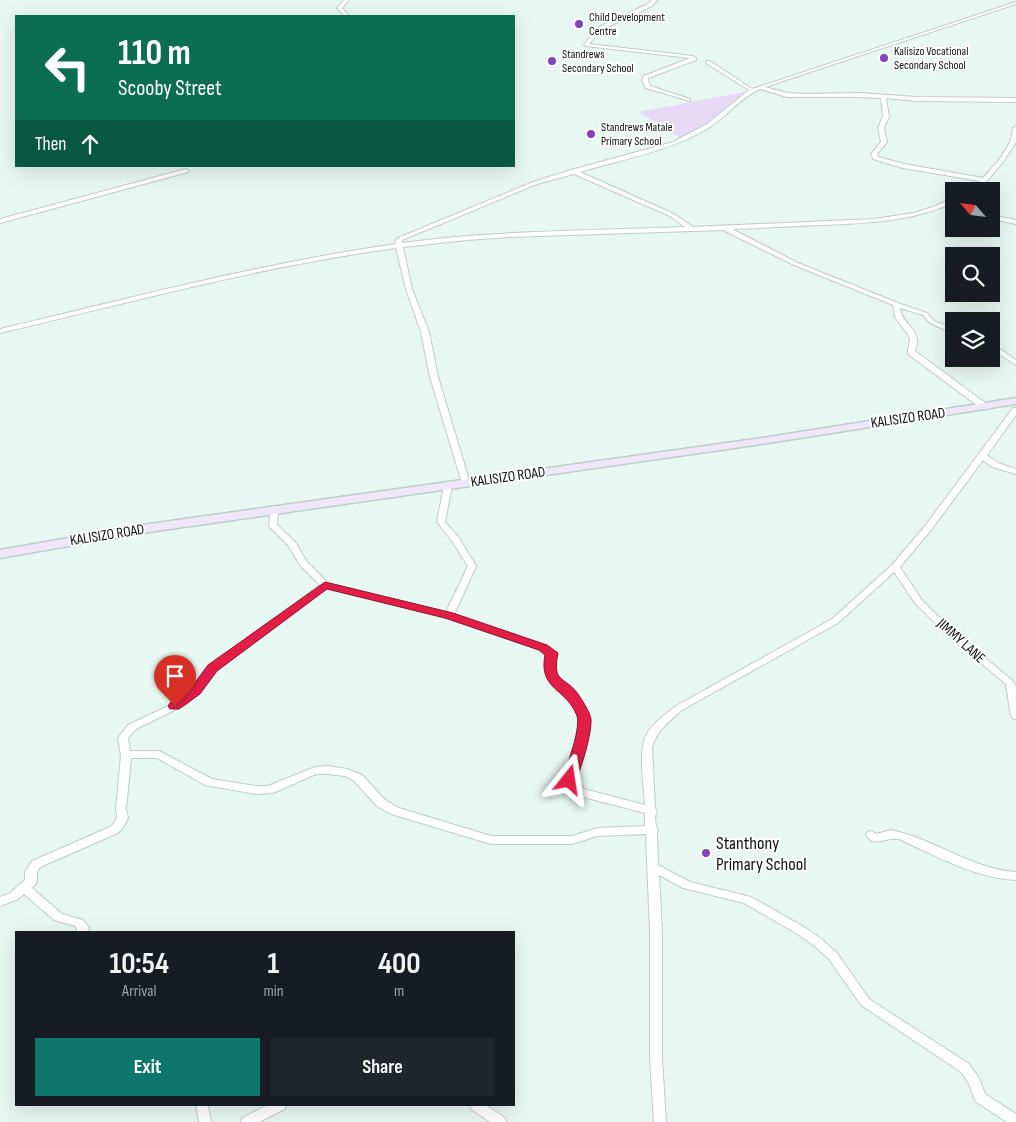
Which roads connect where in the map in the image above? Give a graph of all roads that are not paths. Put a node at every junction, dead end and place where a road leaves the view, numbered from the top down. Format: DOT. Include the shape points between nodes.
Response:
graph roads {
  1 [pos="347,0"];
  2 [pos="655,0"];
  3 [pos="1016,3"];
  4 [pos="346,15"];
  5 [pos="708,62"];
  6 [pos="760,87"];
  7 [pos="750,89"];
  8 [pos="883,97"];
  9 [pos="688,100"];
  10 [pos="1016,100"];
  11 [pos="1016,128"];
  12 [pos="1015,141"];
  13 [pos="186,171"];
  14 [pos="573,171"];
  15 [pos="984,180"];
  16 [pos="981,182"];
  17 [pos="944,205"];
  18 [pos="1000,219"];
  19 [pos="0,221"];
  20 [pos="1016,222"];
  21 [pos="690,228"];
  22 [pos="723,228"];
  23 [pos="399,246"];
  24 [pos="896,304"];
  25 [pos="945,328"];
  26 [pos="0,331"];
  27 [pos="1000,351"];
  28 [pos="1016,363"];
  29 [pos="1016,402"];
  30 [pos="985,407"];
  31 [pos="1016,410"];
  32 [pos="982,455"];
  33 [pos="1016,472"];
  34 [pos="466,483"];
  35 [pos="448,486"];
  36 [pos="274,509"];
  37 [pos="0,554"];
  38 [pos="895,567"];
  39 [pos="325,585"];
  40 [pos="449,616"];
  41 [pos="1016,716"];
  42 [pos="126,755"];
  43 [pos="652,812"];
  44 [pos="652,830"];
  45 [pos="871,836"];
  46 [pos="654,868"];
  47 [pos="1016,876"];
  48 [pos="25,888"];
  49 [pos="0,902"];
  50 [pos="82,931"];
  51 [pos="202,1106"];
  52 [pos="278,1106"];
  53 [pos="477,1106"];
  54 [pos="1016,1121"];
  55 [pos="205,1122"];
  56 [pos="247,1122"];
  57 [pos="500,1122"];
  58 [pos="660,1122"];
  1 -- 4 [label="street" via="339,8"];
  2 -- 9 [label="street" via="599,28 586,45 691,57 694,59 645,80 648,87"];
  3 -- 6 [label="street"];
  5 -- 7 [label="street"];
  6 -- 8 [label="street" via="795,96"];
  6 -- 14 [label="street" via="696,134"];
  8 -- 10 [label="street"];
  8 -- 15 [label="street" via="886,117 881,128 884,142 874,154 875,158"];
  11 -- 12 [label="street"];
  12 -- 15 [label="street"];
  13 -- 19 [label="street"];
  14 -- 21 [label="street" via="672,215"];
  14 -- 23 [label="street" via="504,194 405,237 398,241"];
  15 -- 16 [label="street"];
  17 -- 22 [label="street" via="899,219"];
  18 -- 20 [label="street"];
  21 -- 22 [label="street"];
  21 -- 23 [label="street" via="577,231"];
  22 -- 24 [label="street" via="796,264"];
  23 -- 26 [label="street" via="237,274"];
  23 -- 34 [label="street"];
  24 -- 25 [label="street" via="925,314 932,322"];
  24 -- 30 [label="street" via="900,323 914,340 912,352"];
  27 -- 28 [label="street"];
  29 -- 30 [label="street, KALISIZO ROAD"];
  30 -- 34 [label="street, KALISIZO ROAD"];
  31 -- 32 [label="street"];
  32 -- 33 [label="street" via="995,465"];
  32 -- 38 [label="street"];
  34 -- 35 [label="street, KALISIZO ROAD"];
  35 -- 36 [label="street, KALISIZO ROAD"];
  35 -- 40 [label="street" via="441,522 472,566"];
  36 -- 37 [label="street, KALISIZO ROAD"];
  36 -- 39 [label="street" via="272,526 292,544 303,563"];
  38 -- 41 [label="street, JIMMY LANE" via="918,602 1010,683 1014,691 1011,704"];
  38 -- 43 [label="street" via="835,620 679,708 659,725 647,747"];
  39 -- 40 [label="street"];
  39 -- 42 [label="street" via="213,668 184,702 132,727 123,738"];
  40 -- 43 [label="street" via="552,653 549,669 555,682 573,696 584,718 569,780 580,792"];
  42 -- 44 [label="street" via="159,754 209,782 256,790 269,790 315,771 347,773 358,778 382,803 395,811 491,840 572,840 597,832"];
  42 -- 48 [label="street" via="121,809 124,817 120,824 114,830 36,864 31,872 31,882"];
  43 -- 44 [label="street"];
  44 -- 46 [label="street"];
  45 -- 47 [label="street" via="901,836 973,867"];
  46 -- 54 [label="street" via="687,885 746,900 816,941 837,961 865,1002 964,1068 975,1082 980,1097"];
  46 -- 58 [label="street" via="656,1059"];
  48 -- 49 [label="street"];
  48 -- 50 [label="street" via="58,917 79,924"];
  51 -- 55 [label="street"];
  52 -- 56 [label="street"];
  53 -- 57 [label="street"];
}
